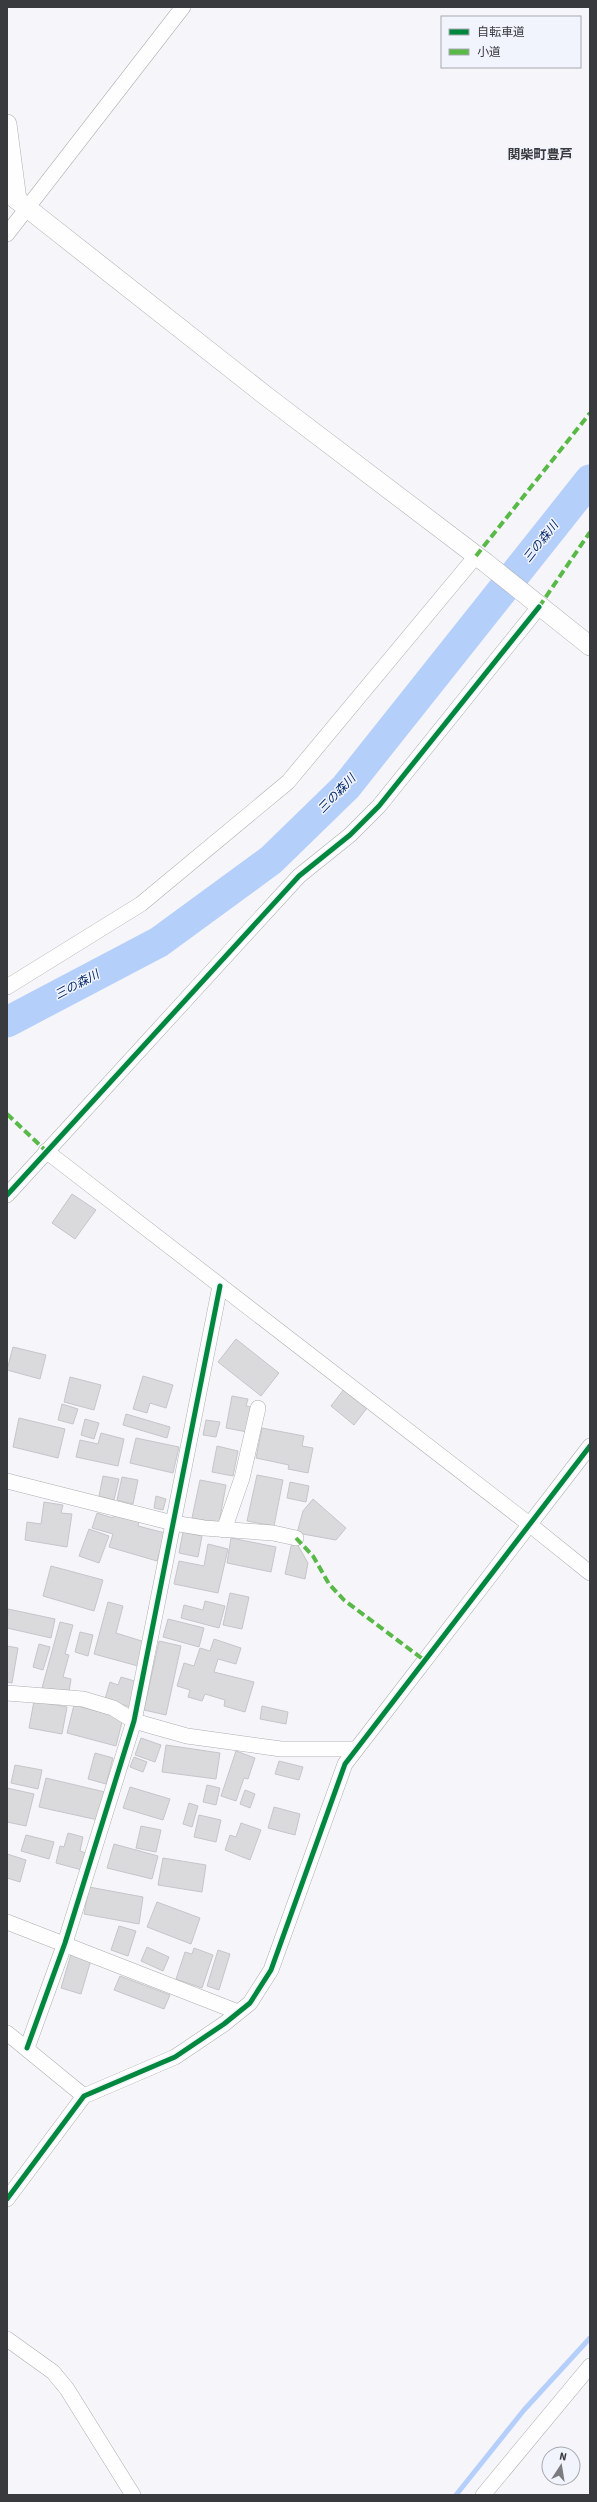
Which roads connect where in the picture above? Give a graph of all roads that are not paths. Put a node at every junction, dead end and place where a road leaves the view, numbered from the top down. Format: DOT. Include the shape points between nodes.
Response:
graph roads {
  1 [pos="183,7"];
  2 [pos="7,124"];
  3 [pos="17,199"];
  4 [pos="7,234"];
  5 [pos="481,559"];
  6 [pos="533,602"];
  7 [pos="590,646"];
  8 [pos="7,988"];
  9 [pos="46,1151"];
  10 [pos="7,1195"];
  11 [pos="220,1286"];
  12 [pos="258,1408"];
  13 [pos="590,1446"];
  14 [pos="7,1481"];
  15 [pos="173,1523"];
  16 [pos="529,1524"];
  17 [pos="224,1530"];
  18 [pos="296,1538"];
  19 [pos="590,1573"];
  20 [pos="7,1693"];
  21 [pos="134,1721"];
  22 [pos="356,1749"];
  23 [pos="7,1922"];
  24 [pos="65,1943"];
  25 [pos="238,2012"];
  26 [pos="7,2033"];
  27 [pos="27,2048"];
  28 [pos="84,2096"];
  29 [pos="7,2199"];
  30 [pos="7,2339"];
  31 [pos="590,2366"];
  32 [pos="133,2495"];
  33 [pos="483,2495"];
  1 -- 3 [label="street"];
  2 -- 3 [label="street"];
  3 -- 4 [label="street"];
  3 -- 5 [label="street" via="266,396"];
  5 -- 6 [label="street"];
  5 -- 8 [label="street" via="288,782 141,904"];
  6 -- 7 [label="street"];
  6 -- 9 [label="street" via="379,806 350,835 299,876"];
  9 -- 10 [label="street"];
  9 -- 11 [label="street"];
  11 -- 15 [label="street"];
  11 -- 16 [label="street"];
  12 -- 17 [label="street" via="242,1478"];
  13 -- 16 [label="street"];
  14 -- 15 [label="street"];
  15 -- 17 [label="street"];
  15 -- 21 [label="street"];
  16 -- 19 [label="street"];
  16 -- 22 [label="street"];
  17 -- 18 [label="street" via="273,1533"];
  20 -- 21 [label="street" via="83,1698 120,1711"];
  21 -- 22 [label="street" via="187,1736 281,1749"];
  21 -- 24 [label="street"];
  22 -- 25 [label="street" via="345,1764 270,1970 250,2003"];
  23 -- 24 [label="street"];
  24 -- 25 [label="street"];
  24 -- 27 [label="street"];
  25 -- 28 [label="street" via="175,2057"];
  26 -- 27 [label="street"];
  27 -- 28 [label="street"];
  28 -- 29 [label="street"];
  30 -- 32 [label="street" via="53,2372"];
  31 -- 33 [label="street"];
}
